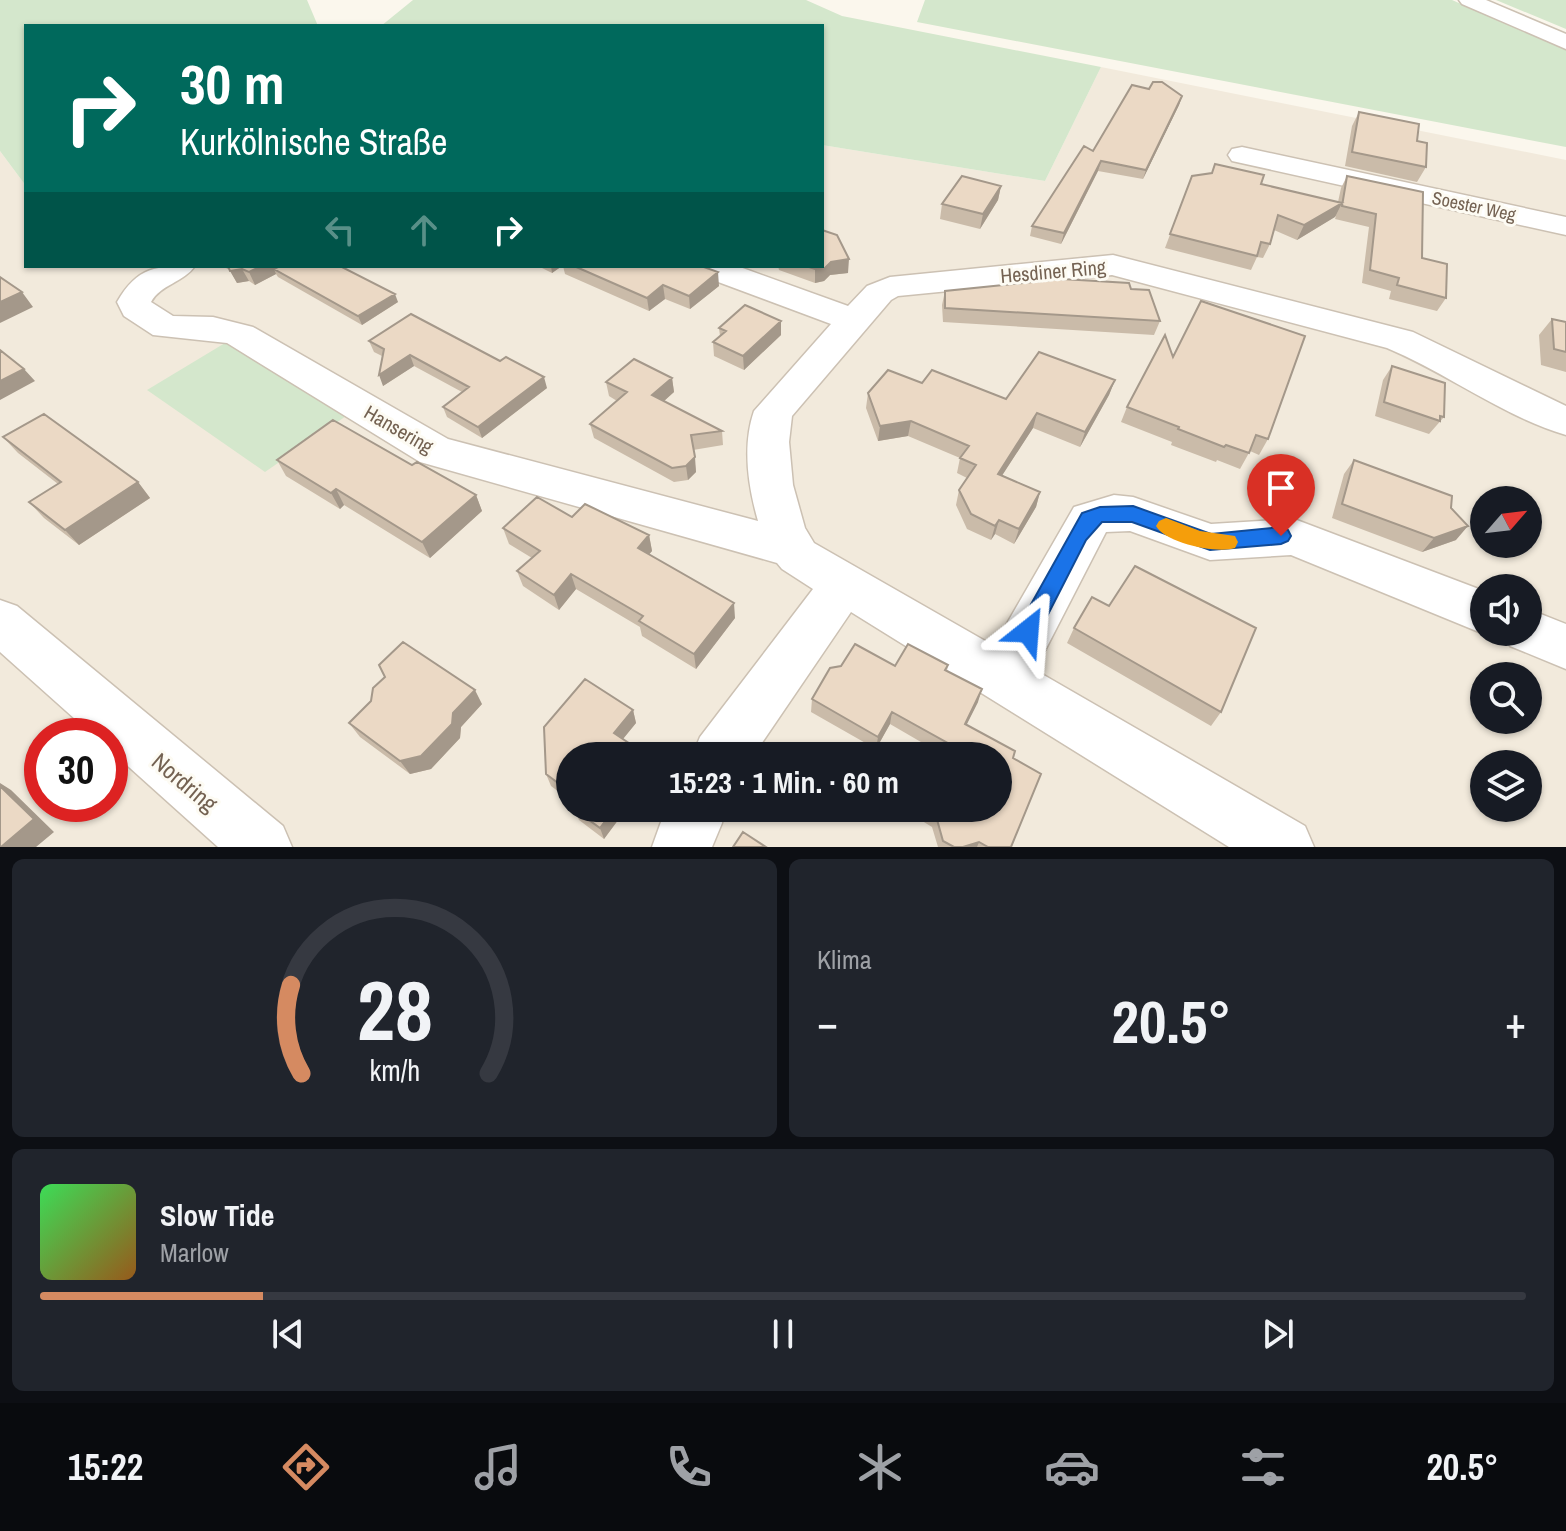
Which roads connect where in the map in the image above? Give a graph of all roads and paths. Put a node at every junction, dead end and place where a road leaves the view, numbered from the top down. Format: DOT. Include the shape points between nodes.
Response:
graph roads {
  1 [pos="1469,0"];
  2 [pos="1566,42"];
  3 [pos="1242,155"];
  4 [pos="1566,226"];
  5 [pos="176,268"];
  6 [pos="711,268"];
  7 [pos="853,320"];
  8 [pos="1566,421"];
  9 [pos="790,548"];
  10 [pos="843,585"];
  11 [pos="1470,607"];
  12 [pos="0,621"];
  13 [pos="1542,637"];
  14 [pos="1566,647"];
  15 [pos="1003,679"];
  16 [pos="730,742"];
  17 [pos="693,822"];
  18 [pos="262,847"];
  19 [pos="682,847"];
  20 [pos="1284,847"];
  1 -- 2 [label="street"];
  3 -- 4 [label="street, Soester Weg"];
  5 -- 9 [label="street, Hansering" via="142,288 136,308 166,327 213,328 240,335 435,451"];
  6 -- 7 [label="street"];
  7 -- 8 [label="street, Hesdiner Ring" via="879,293 900,285 1123,267 1400,340"];
  7 -- 9 [label="street, Hesdiner Ring" via="768,420 776,506"];
  9 -- 10 [label="street"];
  10 -- 15 [label="street"];
  10 -- 16 [label="street"];
  11 -- 15 [label="street" via="1294,537 1210,542 1114,512 1090,519 1084,527"];
  12 -- 18 [label="street, Nordring"];
  13 -- 14 [label="street"];
  15 -- 20 [label="street"];
  17 -- 19 [label="street"];
}
